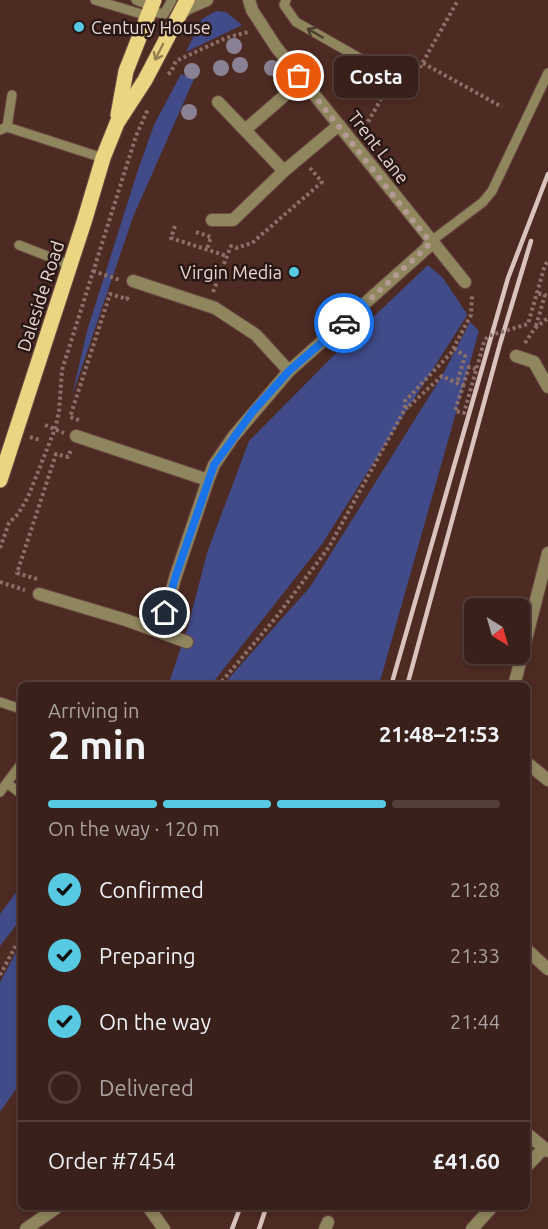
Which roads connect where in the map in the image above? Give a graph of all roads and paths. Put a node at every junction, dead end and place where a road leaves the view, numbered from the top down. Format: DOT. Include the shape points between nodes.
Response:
graph roads {
  1 [pos="95,0"];
  2 [pos="172,0"];
  3 [pos="187,0"];
  4 [pos="207,0"];
  5 [pos="286,0"];
  6 [pos="458,0"];
  7 [pos="248,1"];
  8 [pos="148,6"];
  9 [pos="175,22"];
  10 [pos="247,33"];
  11 [pos="176,61"];
  12 [pos="423,63"];
  13 [pos="171,72"];
  14 [pos="384,72"];
  15 [pos="548,73"];
  16 [pos="164,76"];
  17 [pos="12,95"];
  18 [pos="284,96"];
  19 [pos="153,99"];
  20 [pos="218,102"];
  21 [pos="502,107"];
  22 [pos="117,123"];
  23 [pos="339,125"];
  24 [pos="364,127"];
  25 [pos="3,128"];
  26 [pos="245,130"];
  27 [pos="103,158"];
  28 [pos="308,165"];
  29 [pos="284,171"];
  30 [pos="212,220"];
  31 [pos="176,226"];
  32 [pos="196,232"];
  33 [pos="430,242"];
  34 [pos="19,245"];
  35 [pos="207,249"];
  36 [pos="227,256"];
  37 [pos="548,261"];
  38 [pos="70,265"];
  39 [pos="93,271"];
  40 [pos="133,281"];
  41 [pos="465,282"];
  42 [pos="536,293"];
  43 [pos="208,305"];
  44 [pos="548,318"];
  45 [pos="535,328"];
  46 [pos="454,348"];
  47 [pos="516,356"];
  48 [pos="476,369"];
  49 [pos="289,371"];
  50 [pos="457,383"];
  51 [pos="547,384"];
  52 [pos="463,386"];
  53 [pos="407,408"];
  54 [pos="76,436"];
  55 [pos="0,480"];
  56 [pos="208,480"];
  57 [pos="0,548"];
  58 [pos="548,553"];
  59 [pos="0,582"];
  60 [pos="39,594"];
  61 [pos="543,599"];
  62 [pos="160,632"];
  63 [pos="187,642"];
  64 [pos="221,682"];
  65 [pos="515,682"];
  66 [pos="0,702"];
  67 [pos="18,708"];
  68 [pos="530,765"];
  69 [pos="18,768"];
  70 [pos="548,780"];
  71 [pos="7,783"];
  72 [pos="0,792"];
  73 [pos="18,792"];
  74 [pos="18,942"];
  75 [pos="530,953"];
  76 [pos="548,969"];
  77 [pos="0,975"];
  78 [pos="530,1136"];
  79 [pos="546,1149"];
  80 [pos="530,1163"];
  81 [pos="53,1210"];
  82 [pos="150,1210"];
  83 [pos="489,1210"];
  84 [pos="26,1229"];
  85 [pos="164,1229"];
  86 [pos="472,1229"];
  1 -- 8 [label="lane"];
  2 -- 8 [label="lane" via="164,14"];
  3 -- 9 [label="main road, Daleside Road"];
  4 -- 9 [label="street" via="186,9"];
  14 -- 5 [label="lane, one-way" via="296,22"];
  6 -- 12 [label="path"];
  7 -- 23 [label="street, Trent Lane" via="276,46"];
  8 -- 22 [label="main road, Daleside Road" via="126,70"];
  9 -- 22 [label="main road, Daleside Road, one-way"];
  10 -- 11 [label="path" via="226,38"];
  12 -- 21 [label="path"];
  12 -- 24 [label="path" via="418,71 409,66 396,90 388,87"];
  13 -- 16 [label="path"];
  15 -- 33 [label="lane" via="492,191"];
  17 -- 25 [label="lane"];
  18 -- 26 [label="street"];
  19 -- 39 [label="path" via="136,136"];
  20 -- 26 [label="street"];
  22 -- 27 [label="main road, Daleside Road"];
  23 -- 29 [label="street"];
  23 -- 33 [label="street, Trent Lane"];
  25 -- 27 [label="lane"];
  26 -- 29 [label="street"];
  27 -- 38 [label="main road, Daleside Road"];
  28 -- 36 [label="path" via="322,182 252,243 231,246"];
  29 -- 30 [label="street" via="233,220"];
  31 -- 35 [label="path" via="171,238"];
  32 -- 35 [label="path" via="211,237"];
  33 -- 41 [label="street, Trent Lane"];
  33 -- 49 [label="street"];
  34 -- 38 [label="lane"];
  35 -- 36 [label="path"];
  36 -- 43 [label="path"];
  37 -- 42 [label="path, bridge"];
  38 -- 55 [label="main road, Daleside Road"];
  39 -- 40 [label="path"];
  39 -- 57 [label="path" via="62,370 55,429 28,497 9,523"];
  40 -- 43 [label="street"];
  41 -- 46 [label="path" via="472,291 471,315"];
  42 -- 45 [label="path" via="545,295"];
  42 -- 48 [label="path, bridge" via="528,324 488,336"];
  43 -- 49 [label="street" via="256,335"];
  44 -- 45 [label="path"];
  45 -- 47 [label="path"];
  46 -- 50 [label="path" via="465,356"];
  46 -- 53 [label="path" via="405,401"];
  47 -- 51 [label="street" via="534,362"];
  48 -- 52 [label="path" via="469,367"];
  48 -- 52 [label="path, bridge" via="464,413 456,411"];
  49 -- 56 [label="street" via="233,437"];
  50 -- 52 [label="path, bridge"];
  50 -- 53 [label="path, bridge" via="442,376"];
  53 -- 64 [label="path" via="329,547"];
  54 -- 56 [label="street"];
  56 -- 62 [label="street"];
  58 -- 61 [label="street"];
  59 -- 60 [label="path"];
  60 -- 62 [label="street"];
  61 -- 65 [label="street"];
  62 -- 63 [label="street"];
  66 -- 67 [label="lane"];
  68 -- 70 [label="street"];
  69 -- 71 [label="lane"];
  71 -- 72 [label="lane"];
  71 -- 73 [label="lane"];
  74 -- 77 [label="path"];
  75 -- 76 [label="street"];
  78 -- 79 [label="street"];
  79 -- 80 [label="street"];
  81 -- 84 [label="street"];
  82 -- 85 [label="street"];
  83 -- 86 [label="street"];
}
